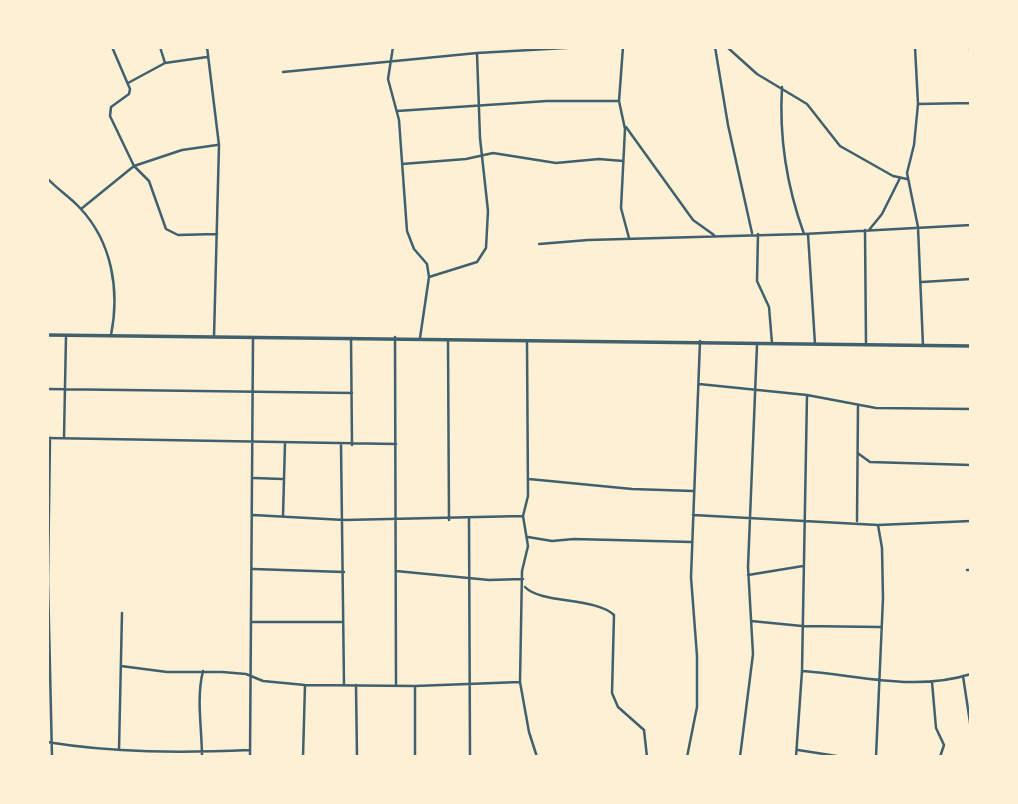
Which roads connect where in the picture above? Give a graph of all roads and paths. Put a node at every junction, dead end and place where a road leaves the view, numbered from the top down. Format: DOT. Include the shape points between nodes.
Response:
graph roads {
  1 [pos="112,47"];
  2 [pos="160,47"];
  3 [pos="206,47"];
  4 [pos="393,47"];
  5 [pos="583,47"];
  6 [pos="623,47"];
  7 [pos="715,47"];
  8 [pos="727,47"];
  9 [pos="915,47"];
  10 [pos="970,47"];
  11 [pos="477,52"];
  12 [pos="208,57"];
  13 [pos="165,63"];
  14 [pos="389,63"];
  15 [pos="971,71"];
  16 [pos="283,72"];
  17 [pos="128,83"];
  18 [pos="782,87"];
  19 [pos="971,91"];
  20 [pos="619,101"];
  21 [pos="970,103"];
  22 [pos="918,104"];
  23 [pos="479,107"];
  24 [pos="397,111"];
  25 [pos="624,125"];
  26 [pos="219,145"];
  27 [pos="970,149"];
  28 [pos="483,154"];
  29 [pos="623,161"];
  30 [pos="402,164"];
  31 [pos="134,166"];
  32 [pos="47,178"];
  33 [pos="900,178"];
  34 [pos="908,179"];
  35 [pos="971,200"];
  36 [pos="81,209"];
  37 [pos="971,225"];
  38 [pos="918,227"];
  39 [pos="867,230"];
  40 [pos="217,234"];
  41 [pos="752,234"];
  42 [pos="758,234"];
  43 [pos="806,234"];
  44 [pos="716,236"];
  45 [pos="630,239"];
  46 [pos="539,244"];
  47 [pos="429,277"];
  48 [pos="971,279"];
  49 [pos="922,282"];
  50 [pos="47,335"];
  51 [pos="111,335"];
  52 [pos="66,336"];
  53 [pos="395,337"];
  54 [pos="214,338"];
  55 [pos="351,338"];
  56 [pos="420,338"];
  57 [pos="253,339"];
  58 [pos="448,340"];
  59 [pos="527,341"];
  60 [pos="700,341"];
  61 [pos="757,343"];
  62 [pos="772,343"];
  63 [pos="815,344"];
  64 [pos="866,344"];
  65 [pos="923,346"];
  66 [pos="971,346"];
  67 [pos="699,384"];
  68 [pos="47,389"];
  69 [pos="64,389"];
  70 [pos="757,391"];
  71 [pos="253,392"];
  72 [pos="352,393"];
  73 [pos="807,395"];
  74 [pos="858,405"];
  75 [pos="971,409"];
  76 [pos="64,437"];
  77 [pos="49,438"];
  78 [pos="254,442"];
  79 [pos="285,443"];
  80 [pos="396,444"];
  81 [pos="341,445"];
  82 [pos="352,445"];
  83 [pos="859,454"];
  84 [pos="971,465"];
  85 [pos="254,478"];
  86 [pos="283,479"];
  87 [pos="528,479"];
  88 [pos="693,491"];
  89 [pos="693,514"];
  90 [pos="253,516"];
  91 [pos="523,516"];
  92 [pos="284,517"];
  93 [pos="395,517"];
  94 [pos="750,518"];
  95 [pos="469,519"];
  96 [pos="344,520"];
  97 [pos="449,520"];
  98 [pos="804,520"];
  99 [pos="857,521"];
  100 [pos="971,521"];
  101 [pos="878,525"];
  102 [pos="527,536"];
  103 [pos="692,542"];
  104 [pos="804,566"];
  105 [pos="253,569"];
  106 [pos="396,571"];
  107 [pos="344,572"];
  108 [pos="748,575"];
  109 [pos="468,578"];
  110 [pos="523,579"];
  111 [pos="48,581"];
  112 [pos="524,585"];
  113 [pos="122,613"];
  114 [pos="751,621"];
  115 [pos="252,622"];
  116 [pos="343,622"];
  117 [pos="802,626"];
  118 [pos="880,627"];
  119 [pos="49,633"];
  120 [pos="121,666"];
  121 [pos="203,671"];
  122 [pos="802,671"];
  123 [pos="971,674"];
  124 [pos="963,677"];
  125 [pos="252,678"];
  126 [pos="877,681"];
  127 [pos="932,681"];
  128 [pos="520,682"];
  129 [pos="305,685"];
  130 [pos="344,685"];
  131 [pos="356,685"];
  132 [pos="396,685"];
  133 [pos="468,685"];
  134 [pos="415,687"];
  135 [pos="48,689"];
  136 [pos="971,729"];
  137 [pos="49,742"];
  138 [pos="104,750"];
  139 [pos="119,750"];
  140 [pos="250,750"];
  141 [pos="797,750"];
  142 [pos="202,754"];
  143 [pos="52,757"];
  144 [pos="104,757"];
  145 [pos="250,757"];
  146 [pos="303,757"];
  147 [pos="357,757"];
  148 [pos="415,757"];
  149 [pos="470,757"];
  150 [pos="537,757"];
  151 [pos="647,757"];
  152 [pos="687,757"];
  153 [pos="740,757"];
  154 [pos="796,757"];
  155 [pos="843,757"];
  156 [pos="876,757"];
  157 [pos="940,757"];
  1 -- 17 [label="street"];
  2 -- 13 [label="street"];
  3 -- 12 [label="street"];
  4 -- 14 [label="street"];
  5 -- 11 [label="street"];
  6 -- 20 [label="street"];
  7 -- 41 [label="street"];
  8 -- 18 [label="street" via="757,74"];
  9 -- 22 [label="street"];
  10 -- 15 [label="street"];
  11 -- 14 [label="street"];
  11 -- 23 [label="street"];
  12 -- 13 [label="street"];
  12 -- 26 [label="street"];
  13 -- 17 [label="street"];
  14 -- 16 [label="street"];
  14 -- 24 [label="street" via="389,86"];
  17 -- 31 [label="street" via="129,94 111,107 110,116"];
  18 -- 33 [label="street" via="807,104 840,146"];
  18 -- 43 [label="street" via="781,125 789,185"];
  19 -- 21 [label="street"];
  20 -- 23 [label="street"];
  20 -- 25 [label="street"];
  21 -- 22 [label="street"];
  21 -- 27 [label="street"];
  22 -- 34 [label="street"];
  23 -- 24 [label="street"];
  23 -- 28 [label="street"];
  24 -- 30 [label="street"];
  25 -- 29 [label="street"];
  25 -- 44 [label="street" via="693,220"];
  26 -- 31 [label="street" via="182,150"];
  26 -- 40 [label="street"];
  27 -- 35 [label="street"];
  28 -- 29 [label="street" via="556,163"];
  28 -- 30 [label="street"];
  28 -- 47 [label="street" via="488,211 484,253 468,265"];
  29 -- 45 [label="street" via="622,212"];
  30 -- 47 [label="street" via="407,231 427,264"];
  31 -- 36 [label="street"];
  31 -- 40 [label="street" via="149,181 170,234"];
  32 -- 36 [label="street"];
  33 -- 34 [label="street"];
  33 -- 39 [label="street" via="882,215"];
  34 -- 38 [label="street"];
  36 -- 51 [label="street" via="104,243 110,262 115,300"];
  37 -- 38 [label="street"];
  38 -- 39 [label="street"];
  38 -- 49 [label="street"];
  39 -- 43 [label="street"];
  39 -- 64 [label="street"];
  40 -- 54 [label="street"];
  41 -- 42 [label="street"];
  41 -- 44 [label="street"];
  42 -- 43 [label="street"];
  42 -- 62 [label="street" via="757,281 769,307"];
  43 -- 63 [label="street"];
  44 -- 45 [label="street"];
  45 -- 46 [label="street"];
  47 -- 56 [label="street"];
  48 -- 49 [label="street"];
  49 -- 65 [label="street"];
  50 -- 52 [label="street"];
  51 -- 52 [label="street"];
  51 -- 54 [label="street"];
  52 -- 69 [label="street"];
  53 -- 55 [label="street"];
  53 -- 56 [label="street"];
  53 -- 80 [label="street"];
  54 -- 57 [label="street"];
  55 -- 57 [label="street"];
  55 -- 72 [label="street"];
  56 -- 58 [label="street"];
  57 -- 71 [label="street"];
  58 -- 59 [label="street"];
  58 -- 97 [label="street"];
  59 -- 60 [label="street"];
  59 -- 87 [label="street"];
  60 -- 61 [label="street"];
  60 -- 67 [label="street"];
  61 -- 62 [label="street"];
  61 -- 70 [label="street"];
  62 -- 63 [label="street"];
  63 -- 64 [label="street"];
  64 -- 65 [label="street"];
  65 -- 66 [label="street"];
  67 -- 70 [label="street"];
  67 -- 88 [label="street"];
  68 -- 69 [label="street"];
  69 -- 71 [label="street"];
  69 -- 76 [label="street"];
  70 -- 73 [label="street"];
  70 -- 94 [label="street"];
  71 -- 72 [label="street"];
  71 -- 78 [label="street"];
  72 -- 82 [label="street"];
  73 -- 74 [label="street"];
  73 -- 98 [label="street"];
  74 -- 75 [label="street"];
  74 -- 83 [label="street"];
  76 -- 77 [label="street"];
  76 -- 78 [label="street"];
  77 -- 111 [label="street"];
  78 -- 79 [label="street"];
  78 -- 85 [label="street"];
  79 -- 81 [label="street"];
  79 -- 86 [label="street"];
  80 -- 82 [label="street"];
  80 -- 93 [label="street"];
  81 -- 82 [label="street"];
  81 -- 96 [label="street"];
  83 -- 84 [label="street" via="870,462"];
  83 -- 99 [label="street"];
  85 -- 86 [label="street"];
  85 -- 90 [label="street"];
  86 -- 92 [label="street"];
  87 -- 88 [label="street"];
  87 -- 91 [label="street"];
  88 -- 89 [label="street"];
  89 -- 94 [label="street"];
  89 -- 103 [label="street"];
  90 -- 92 [label="street"];
  90 -- 105 [label="street"];
  91 -- 95 [label="street"];
  91 -- 102 [label="street"];
  92 -- 96 [label="street"];
  93 -- 96 [label="street"];
  93 -- 97 [label="street"];
  93 -- 106 [label="street"];
  94 -- 98 [label="street"];
  94 -- 108 [label="street"];
  95 -- 97 [label="street"];
  95 -- 109 [label="street"];
  96 -- 107 [label="street"];
  98 -- 99 [label="street"];
  98 -- 104 [label="street"];
  99 -- 101 [label="street"];
  100 -- 101 [label="street"];
  101 -- 118 [label="street" via="882,548"];
  102 -- 103 [label="street" via="552,541"];
  102 -- 110 [label="street"];
  103 -- 152 [label="street" via="696,707"];
  104 -- 108 [label="street"];
  104 -- 117 [label="street"];
  105 -- 107 [label="street"];
  105 -- 115 [label="street"];
  106 -- 109 [label="street"];
  106 -- 132 [label="street"];
  107 -- 116 [label="street"];
  108 -- 114 [label="street"];
  109 -- 110 [label="street"];
  109 -- 133 [label="street"];
  110 -- 112 [label="street"];
  111 -- 119 [label="street"];
  112 -- 128 [label="street"];
  112 -- 151 [label="street" via="534,594 607,609 614,615 612,693 618,708 644,730"];
  113 -- 120 [label="street"];
  114 -- 117 [label="street"];
  114 -- 153 [label="street" via="753,662"];
  115 -- 116 [label="street"];
  115 -- 125 [label="street"];
  116 -- 130 [label="street"];
  117 -- 118 [label="street"];
  117 -- 122 [label="street"];
  118 -- 126 [label="street"];
  119 -- 135 [label="street"];
  120 -- 121 [label="street"];
  120 -- 139 [label="street"];
  121 -- 125 [label="street"];
  121 -- 142 [label="street" via="199,694"];
  122 -- 126 [label="street"];
  122 -- 141 [label="street"];
  123 -- 124 [label="street"];
  124 -- 127 [label="street"];
  124 -- 136 [label="street"];
  125 -- 129 [label="street"];
  125 -- 140 [label="street"];
  126 -- 127 [label="street"];
  126 -- 156 [label="street"];
  127 -- 157 [label="street" via="936,728 944,745"];
  128 -- 133 [label="street"];
  128 -- 150 [label="street"];
  129 -- 130 [label="street"];
  129 -- 146 [label="street"];
  130 -- 131 [label="street"];
  131 -- 132 [label="street"];
  131 -- 147 [label="street"];
  132 -- 134 [label="street"];
  133 -- 134 [label="street"];
  133 -- 149 [label="street"];
  134 -- 148 [label="street"];
  135 -- 137 [label="street"];
  137 -- 138 [label="street"];
  137 -- 143 [label="street"];
  138 -- 139 [label="street"];
  138 -- 144 [label="street"];
  139 -- 142 [label="street"];
  140 -- 142 [label="street"];
  140 -- 145 [label="street"];
  141 -- 154 [label="street"];
  141 -- 155 [label="street"];
}
